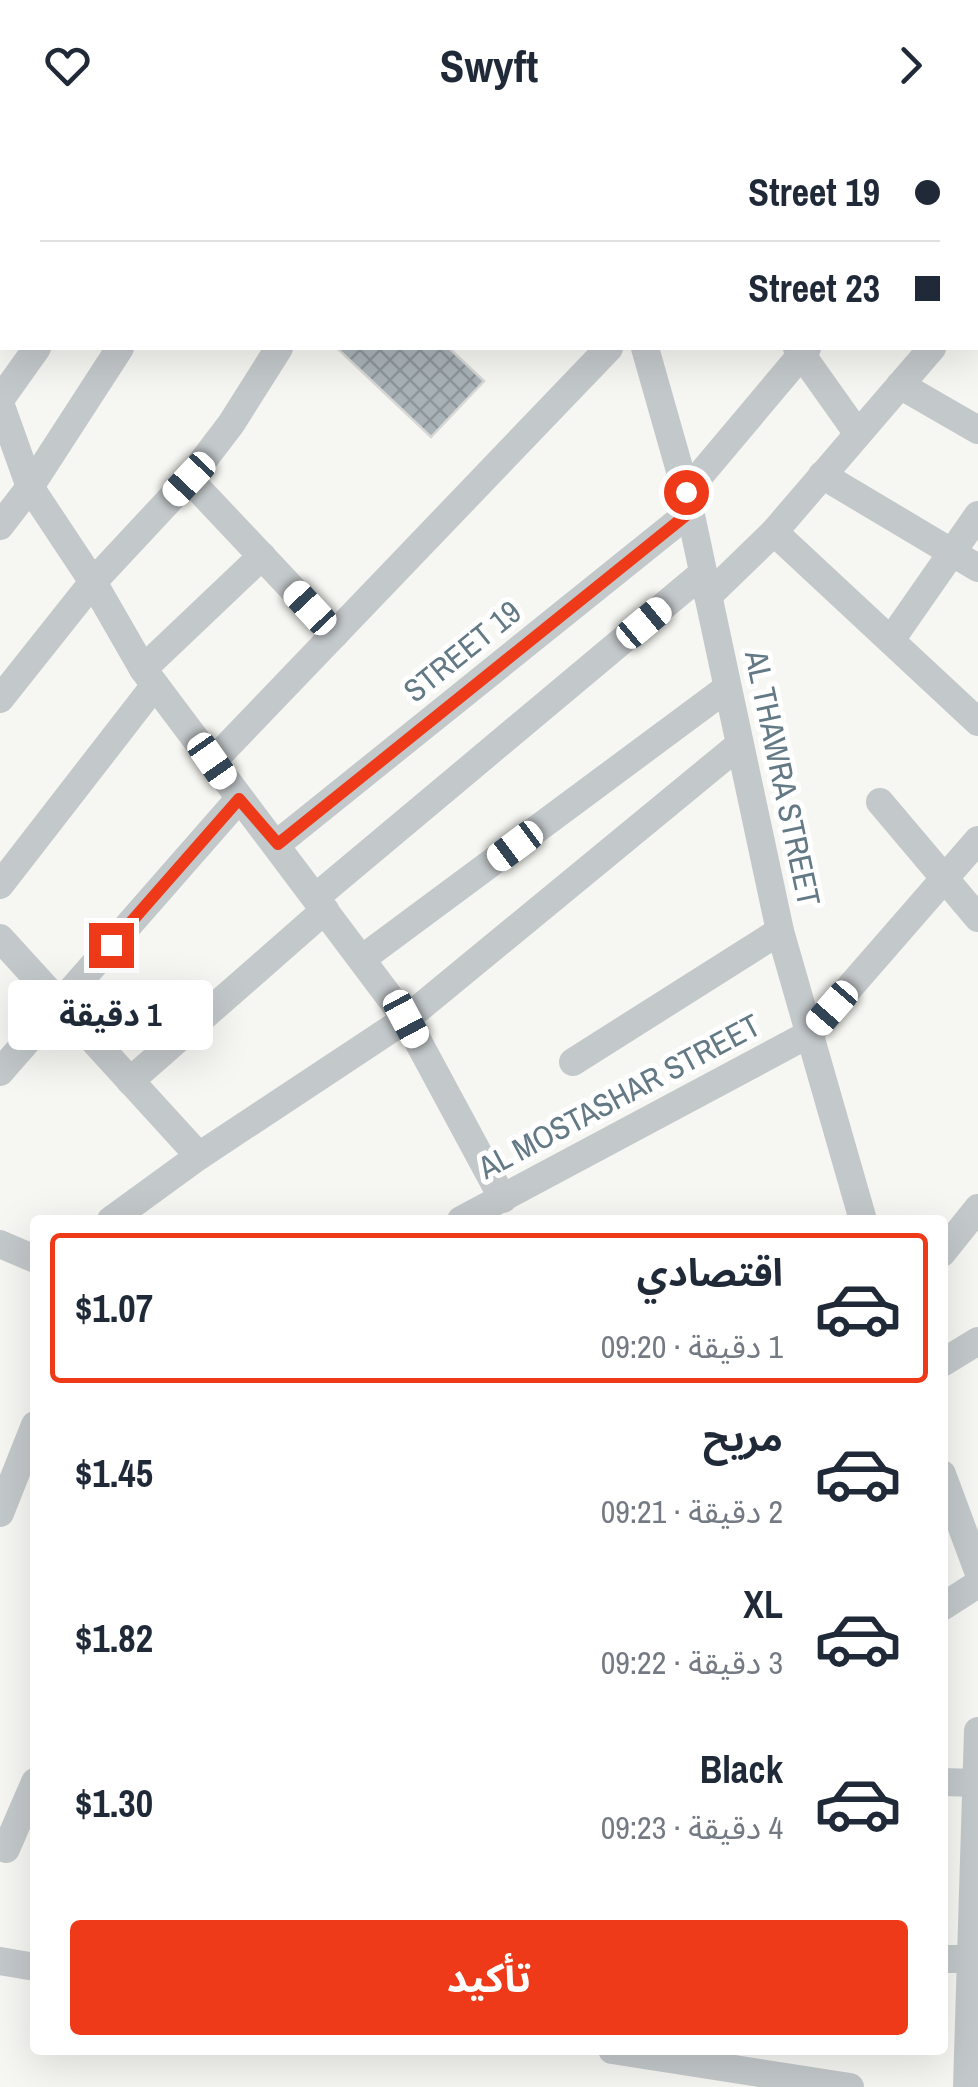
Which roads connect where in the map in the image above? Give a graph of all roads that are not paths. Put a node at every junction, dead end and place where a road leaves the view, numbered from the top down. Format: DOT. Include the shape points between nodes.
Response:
graph roads {
  1 [pos="36,350"];
  2 [pos="119,350"];
  3 [pos="278,350"];
  4 [pos="607,350"];
  5 [pos="802,350"];
  6 [pos="925,350"];
  7 [pos="652,352"];
  8 [pos="900,385"];
  9 [pos="0,401"];
  10 [pos="978,430"];
  11 [pos="858,434"];
  12 [pos="822,475"];
  13 [pos="189,479"];
  14 [pos="30,487"];
  15 [pos="688,502"];
  16 [pos="978,515"];
  17 [pos="0,526"];
  18 [pos="774,532"];
  19 [pos="952,552"];
  20 [pos="262,556"];
  21 [pos="978,568"];
  22 [pos="94,582"];
  23 [pos="706,584"];
  24 [pos="335,634"];
  25 [pos="890,640"];
  26 [pos="149,677"];
  27 [pos="727,688"];
  28 [pos="0,699"];
  29 [pos="978,722"];
  30 [pos="739,745"];
  31 [pos="212,761"];
  32 [pos="239,799"];
  33 [pos="880,802"];
  34 [pos="978,840"];
  35 [pos="278,844"];
  36 [pos="945,879"];
  37 [pos="0,885"];
  38 [pos="320,903"];
  39 [pos="978,918"];
  40 [pos="780,932"];
  41 [pos="0,938"];
  42 [pos="364,958"];
  43 [pos="60,1003"];
  44 [pos="406,1019"];
  45 [pos="809,1034"];
  46 [pos="573,1062"];
  47 [pos="0,1072"];
  48 [pos="130,1081"];
  49 [pos="198,1156"];
  50 [pos="503,1199"];
  51 [pos="978,1208"];
  52 [pos="118,1215"];
  53 [pos="471,1215"];
  54 [pos="861,1215"];
  55 [pos="0,1244"];
  56 [pos="948,1246"];
  57 [pos="30,1257"];
  58 [pos="978,1341"];
  59 [pos="948,1359"];
  60 [pos="30,1438"];
  61 [pos="948,1481"];
  62 [pos="967,1502"];
  63 [pos="0,1513"];
  64 [pos="978,1570"];
  65 [pos="978,1584"];
  66 [pos="948,1603"];
  67 [pos="978,1730"];
  68 [pos="948,1782"];
  69 [pos="976,1783"];
  70 [pos="30,1792"];
  71 [pos="3,1848"];
  72 [pos="30,1853"];
  73 [pos="948,1959"];
  74 [pos="974,1959"];
  75 [pos="0,1961"];
  76 [pos="30,1966"];
  77 [pos="644,2055"];
  78 [pos="850,2087"];
  79 [pos="967,2087"];
  1 -- 9 [label="street"];
  2 -- 14 [label="street"];
  3 -- 13 [label="street"];
  4 -- 24 [label="street"];
  5 -- 11 [label="street"];
  5 -- 15 [label="street, STREET 19"];
  6 -- 8 [label="street"];
  7 -- 15 [label="street, AL THAWRA STREET"];
  8 -- 10 [label="street"];
  8 -- 11 [label="street"];
  9 -- 14 [label="street"];
  11 -- 12 [label="street"];
  12 -- 18 [label="street"];
  12 -- 19 [label="street"];
  13 -- 20 [label="street"];
  13 -- 22 [label="street"];
  14 -- 17 [label="street"];
  14 -- 22 [label="street"];
  15 -- 23 [label="street, AL THAWRA STREET"];
  15 -- 35 [label="street, STREET 19"];
  16 -- 19 [label="street"];
  18 -- 23 [label="street"];
  18 -- 25 [label="street"];
  19 -- 21 [label="street"];
  19 -- 25 [label="street"];
  20 -- 24 [label="street"];
  20 -- 26 [label="street"];
  22 -- 26 [label="street"];
  22 -- 28 [label="street"];
  23 -- 27 [label="street, AL THAWRA STREET"];
  23 -- 38 [label="street"];
  24 -- 31 [label="street"];
  25 -- 29 [label="street"];
  26 -- 31 [label="street"];
  26 -- 37 [label="street"];
  27 -- 30 [label="street, AL THAWRA STREET"];
  27 -- 42 [label="street"];
  30 -- 40 [label="street, AL THAWRA STREET"];
  30 -- 44 [label="street"];
  31 -- 32 [label="street"];
  32 -- 35 [label="street"];
  32 -- 43 [label="street"];
  33 -- 36 [label="street"];
  34 -- 36 [label="street"];
  35 -- 38 [label="street"];
  36 -- 39 [label="street"];
  36 -- 45 [label="street"];
  38 -- 42 [label="street"];
  38 -- 48 [label="street"];
  40 -- 45 [label="street, AL THAWRA STREET"];
  40 -- 46 [label="street"];
  41 -- 43 [label="street"];
  42 -- 44 [label="street"];
  43 -- 47 [label="street"];
  43 -- 48 [label="street"];
  44 -- 49 [label="street"];
  44 -- 50 [label="street"];
  45 -- 50 [label="street, AL MOSTASHAR STREET"];
  45 -- 54 [label="street, AL THAWRA STREET"];
  48 -- 49 [label="street"];
  49 -- 52 [label="street"];
  50 -- 53 [label="street, AL MOSTASHAR STREET"];
  51 -- 56 [label="street"];
  55 -- 57 [label="street"];
  58 -- 59 [label="street"];
  60 -- 63 [label="street"];
  61 -- 62 [label="street"];
  62 -- 64 [label="street"];
  65 -- 66 [label="street"];
  67 -- 69 [label="street"];
  68 -- 69 [label="street"];
  69 -- 74 [label="street"];
  70 -- 71 [label="street"];
  71 -- 72 [label="street"];
  73 -- 74 [label="street"];
  74 -- 79 [label="street"];
  75 -- 76 [label="street"];
  77 -- 78 [label="street"];
}
